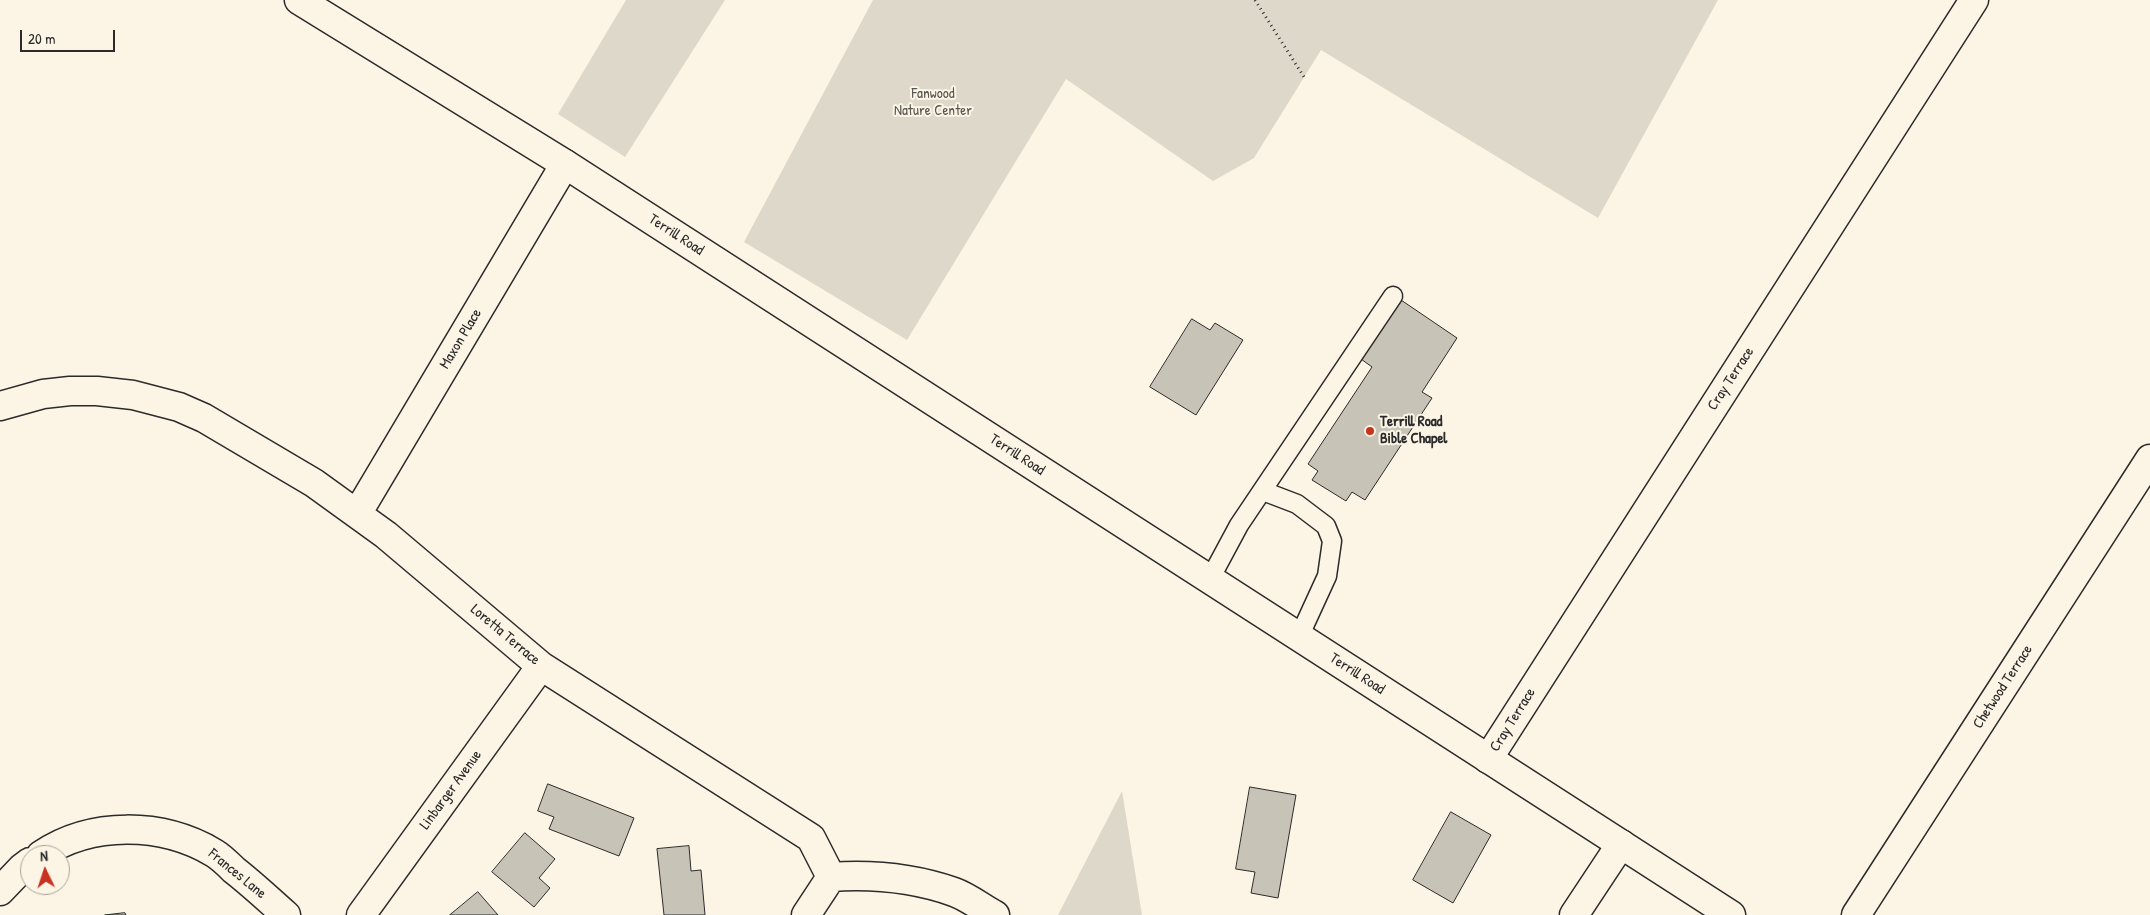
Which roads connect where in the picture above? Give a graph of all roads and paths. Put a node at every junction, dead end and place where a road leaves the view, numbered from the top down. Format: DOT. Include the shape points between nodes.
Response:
graph roads {
  1 [pos="299,0"];
  2 [pos="1255,0"];
  3 [pos="1974,0"];
  4 [pos="1304,78"];
  5 [pos="565,164"];
  6 [pos="1393,296"];
  7 [pos="0,406"];
  8 [pos="2150,459"];
  9 [pos="1263,491"];
  10 [pos="357,514"];
  11 [pos="1210,579"];
  12 [pos="1299,637"];
  13 [pos="541,666"];
  14 [pos="1488,759"];
  15 [pos="1621,844"];
  16 [pos="60,845"];
  17 [pos="20,870"];
  18 [pos="831,876"];
  19 [pos="0,891"];
  20 [pos="286,915"];
  21 [pos="361,915"];
  22 [pos="806,915"];
  23 [pos="995,915"];
  24 [pos="1574,915"];
  25 [pos="1731,915"];
  26 [pos="1856,915"];
  1 -- 5 [label="street, Terrill Road"];
  2 -- 4 [label="path"];
  3 -- 14 [label="street, Cray Terrace"];
  5 -- 10 [label="street, Maxon Place"];
  5 -- 11 [label="street, Terrill Road"];
  6 -- 9 [label="lane"];
  7 -- 10 [label="street, Loretta Terrace" via="43,394 97,391 133,394 179,407 228,431 314,483"];
  8 -- 26 [label="street, Chetwood Terrace"];
  9 -- 11 [label="lane" via="1239,525"];
  9 -- 12 [label="lane" via="1297,504 1326,526 1332,540 1327,576"];
  10 -- 13 [label="street, Loretta Terrace"];
  11 -- 12 [label="street, Terrill Road"];
  12 -- 14 [label="street, Terrill Road"];
  13 -- 18 [label="street, Loretta Terrace" via="811,838"];
  13 -- 21 [label="street, Linbarger Avenue"];
  14 -- 15 [label="street, Terrill Road"];
  15 -- 24 [label="street"];
  15 -- 25 [label="street, Terrill Road"];
  16 -- 20 [label="street, Frances Lane" via="82,836 116,829 150,830 184,838 215,853"];
  17 -- 19 [label="street"];
  18 -- 22 [label="street"];
  18 -- 23 [label="street" via="864,874 912,880 956,893"];
}
